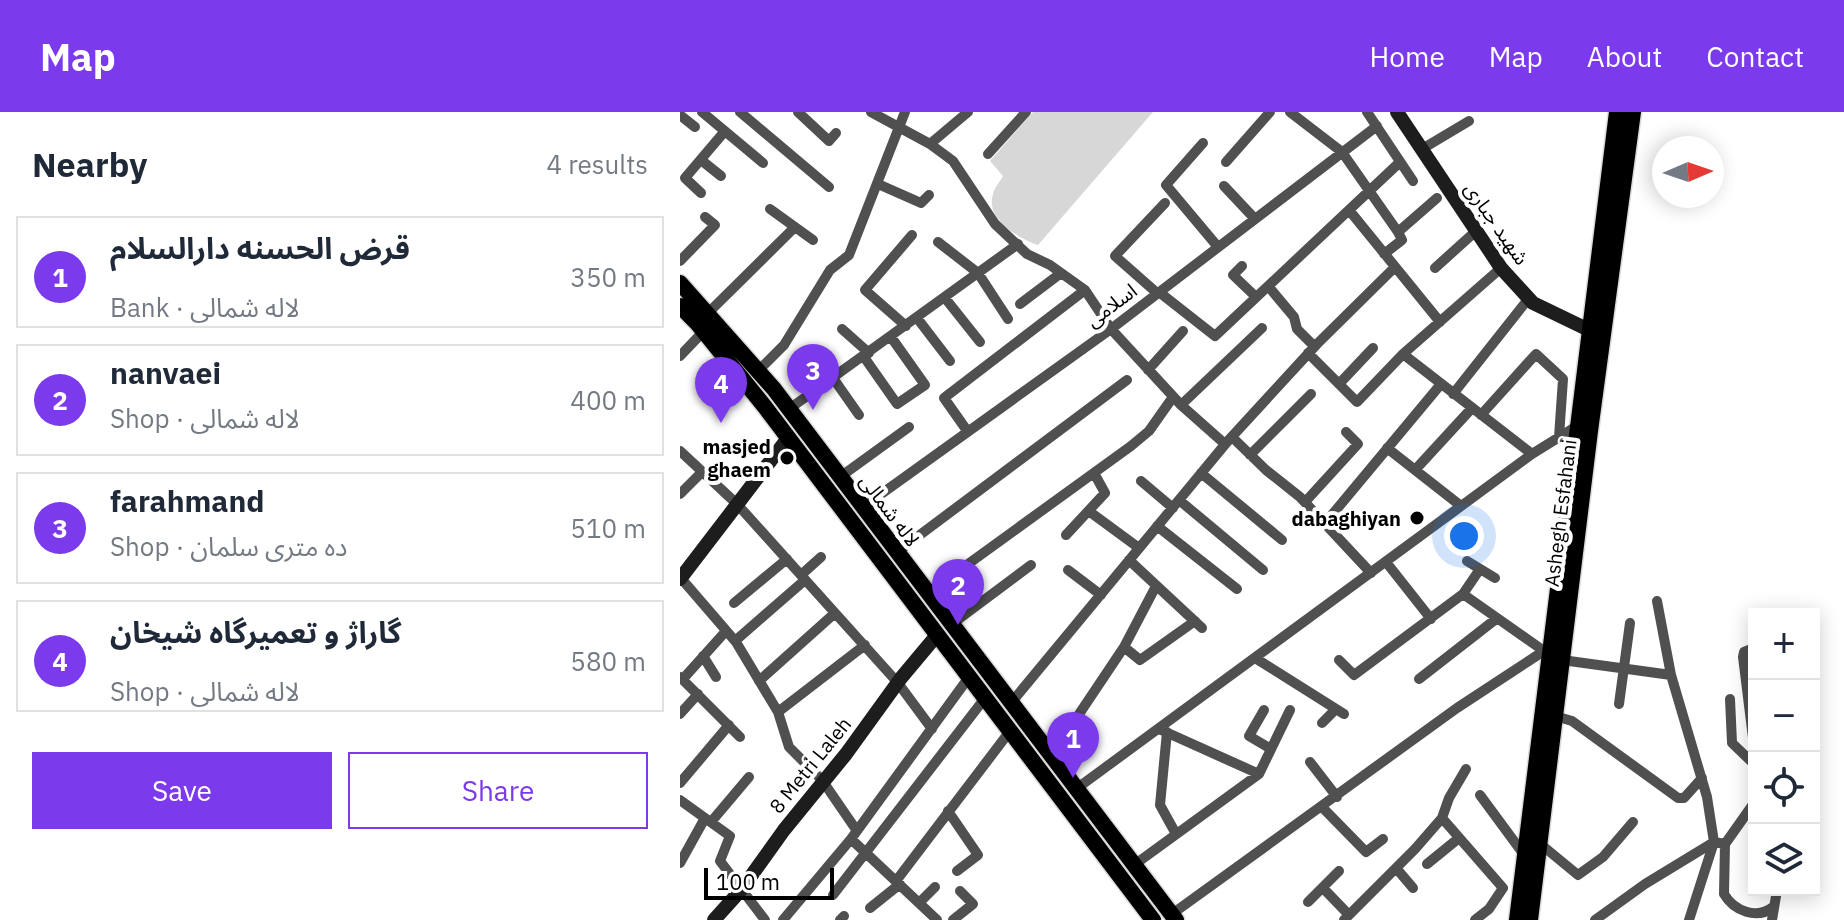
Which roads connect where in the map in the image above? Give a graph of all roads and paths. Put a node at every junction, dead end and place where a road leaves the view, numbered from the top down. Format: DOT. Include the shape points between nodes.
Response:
graph roads {
  1 [pos="702,112"];
  2 [pos="740,112"];
  3 [pos="798,112"];
  4 [pos="871,112"];
  5 [pos="905,112"];
  6 [pos="968,112"];
  7 [pos="1026,112"];
  8 [pos="1270,112"];
  9 [pos="1290,112"];
  10 [pos="1367,112"];
  11 [pos="1397,112"];
  12 [pos="1617,112"];
  13 [pos="1633,112"];
  14 [pos="680,115"];
  15 [pos="1469,121"];
  16 [pos="1377,126"];
  17 [pos="695,127"];
  18 [pos="901,128"];
  19 [pos="725,131"];
  20 [pos="836,133"];
  21 [pos="1203,143"];
  22 [pos="930,144"];
  23 [pos="1422,149"];
  24 [pos="1342,152"];
  25 [pos="988,154"];
  26 [pos="701,160"];
  27 [pos="1226,162"];
  28 [pos="1400,162"];
  29 [pos="763,163"];
  30 [pos="721,176"];
  31 [pos="1413,181"];
  32 [pos="878,184"];
  33 [pos="1224,186"];
  34 [pos="829,187"];
  35 [pos="1368,192"];
  36 [pos="701,193"];
  37 [pos="929,195"];
  38 [pos="1437,198"];
  39 [pos="1165,203"];
  40 [pos="770,209"];
  41 [pos="1349,210"];
  42 [pos="705,217"];
  43 [pos="1255,219"];
  44 [pos="795,227"];
  45 [pos="1476,231"];
  46 [pos="1398,232"];
  47 [pos="912,235"];
  48 [pos="813,240"];
  49 [pos="938,242"];
  50 [pos="1018,244"];
  51 [pos="1218,247"];
  52 [pos="1384,254"];
  53 [pos="680,261"];
  54 [pos="1242,266"];
  55 [pos="1394,268"];
  56 [pos="1435,268"];
  57 [pos="1501,268"];
  58 [pos="978,273"];
  59 [pos="1061,273"];
  60 [pos="680,283"];
  61 [pos="1268,286"];
  62 [pos="1085,290"];
  63 [pos="1158,293"];
  64 [pos="1256,297"];
  65 [pos="945,298"];
  66 [pos="1529,298"];
  67 [pos="1020,304"];
  68 [pos="680,306"];
  69 [pos="708,313"];
  70 [pos="917,318"];
  71 [pos="1008,319"];
  72 [pos="1440,322"];
  73 [pos="906,326"];
  74 [pos="1262,328"];
  75 [pos="842,329"];
  76 [pos="1111,329"];
  77 [pos="1589,330"];
  78 [pos="1183,331"];
  79 [pos="700,335"];
  80 [pos="891,337"];
  81 [pos="980,342"];
  82 [pos="1373,348"];
  83 [pos="1311,350"];
  84 [pos="1403,354"];
  85 [pos="867,355"];
  86 [pos="680,356"];
  87 [pos="950,361"];
  88 [pos="1148,370"];
  89 [pos="758,371"];
  90 [pos="833,378"];
  91 [pos="1127,380"];
  92 [pos="1339,384"];
  93 [pos="1441,384"];
  94 [pos="1311,394"];
  95 [pos="1453,394"];
  96 [pos="1177,401"];
  97 [pos="789,409"];
  98 [pos="1476,412"];
  99 [pos="859,415"];
  100 [pos="1577,426"];
  101 [pos="909,427"];
  102 [pos="968,432"];
  103 [pos="1346,432"];
  104 [pos="1559,437"];
  105 [pos="788,438"];
  106 [pos="1228,441"];
  107 [pos="1387,448"];
  108 [pos="680,451"];
  109 [pos="1532,454"];
  110 [pos="1250,455"];
  111 [pos="1415,470"];
  112 [pos="702,472"];
  113 [pos="1094,473"];
  114 [pos="1201,473"];
  115 [pos="840,477"];
  116 [pos="1141,481"];
  117 [pos="680,494"];
  118 [pos="1305,502"];
  119 [pos="737,504"];
  120 [pos="1176,504"];
  121 [pos="1461,506"];
  122 [pos="863,507"];
  123 [pos="1090,512"];
  124 [pos="1326,522"];
  125 [pos="1157,526"];
  126 [pos="884,534"];
  127 [pos="1066,535"];
  128 [pos="863,537"];
  129 [pos="1282,540"];
  130 [pos="1139,548"];
  131 [pos="897,552"];
  132 [pos="821,557"];
  133 [pos="787,559"];
  134 [pos="1129,560"];
  135 [pos="1467,561"];
  136 [pos="1386,562"];
  137 [pos="1031,565"];
  138 [pos="1480,569"];
  139 [pos="1068,570"];
  140 [pos="1263,570"];
  141 [pos="912,572"];
  142 [pos="1371,573"];
  143 [pos="891,574"];
  144 [pos="680,578"];
  145 [pos="803,578"];
  146 [pos="1495,578"];
  147 [pos="1156,586"];
  148 [pos="1237,589"];
  149 [pos="928,593"];
  150 [pos="1463,594"];
  151 [pos="1101,595"];
  152 [pos="1657,601"];
  153 [pos="734,603"];
  154 [pos="835,613"];
  155 [pos="1431,619"];
  156 [pos="1496,619"];
  157 [pos="1630,623"];
  158 [pos="952,624"];
  159 [pos="726,631"];
  160 [pos="937,635"];
  161 [pos="735,641"];
  162 [pos="865,645"];
  163 [pos="1124,647"];
  164 [pos="1547,649"];
  165 [pos="1748,650"];
  166 [pos="703,656"];
  167 [pos="1255,658"];
  168 [pos="1339,660"];
  169 [pos="1562,660"];
  170 [pos="1623,668"];
  171 [pos="1671,675"];
  172 [pos="716,677"];
  173 [pos="969,677"];
  174 [pos="681,678"];
  175 [pos="1419,679"];
  176 [pos="759,681"];
  177 [pos="898,683"];
  178 [pos="698,694"];
  179 [pos="1748,697"];
  180 [pos="985,698"];
  181 [pos="1730,699"];
  182 [pos="1011,703"];
  183 [pos="1619,704"];
  184 [pos="1264,710"];
  185 [pos="1290,710"];
  186 [pos="778,712"];
  187 [pos="680,714"];
  188 [pos="1555,716"];
  189 [pos="1322,723"];
  190 [pos="729,725"];
  191 [pos="932,729"];
  192 [pos="1010,731"];
  193 [pos="1163,731"];
  194 [pos="740,737"];
  195 [pos="1271,749"];
  196 [pos="1051,756"];
  197 [pos="1748,758"];
  198 [pos="1310,762"];
  199 [pos="1466,769"];
  200 [pos="1259,774"];
  201 [pos="749,777"];
  202 [pos="1702,778"];
  203 [pos="822,780"];
  204 [pos="1540,780"];
  205 [pos="680,783"];
  206 [pos="1076,789"];
  207 [pos="1480,795"];
  208 [pos="1337,797"];
  209 [pos="680,800"];
  210 [pos="1322,807"];
  211 [pos="1748,810"];
  212 [pos="948,811"];
  213 [pos="1442,818"];
  214 [pos="708,820"];
  215 [pos="1633,822"];
  216 [pos="1176,834"];
  217 [pos="854,835"];
  218 [pos="1459,838"];
  219 [pos="1383,839"];
  220 [pos="1719,843"];
  221 [pos="1544,847"];
  222 [pos="1522,852"];
  223 [pos="866,853"];
  224 [pos="680,863"];
  225 [pos="1427,864"];
  226 [pos="1134,865"];
  227 [pos="1396,868"];
  228 [pos="957,871"];
  229 [pos="1339,871"];
  230 [pos="898,882"];
  231 [pos="935,887"];
  232 [pos="1323,888"];
  233 [pos="1413,888"];
  234 [pos="741,890"];
  235 [pos="960,891"];
  236 [pos="833,895"];
  237 [pos="1776,896"];
  238 [pos="1308,902"];
  239 [pos="919,903"];
  240 [pos="1773,907"];
  241 [pos="870,908"];
  242 [pos="1174,917"];
  243 [pos="1346,917"];
  244 [pos="714,920"];
  245 [pos="765,920"];
  246 [pos="783,920"];
  247 [pos="936,920"];
  248 [pos="953,920"];
  249 [pos="1153,920"];
  250 [pos="1475,920"];
  251 [pos="1510,920"];
  252 [pos="1517,920"];
  253 [pos="1530,920"];
  254 [pos="1539,920"];
  255 [pos="1595,920"];
  256 [pos="1689,920"];
  257 [pos="1772,920"];
  1 -- 19 [label="street"];
  2 -- 34 [label="street"];
  3 -- 20 [label="street" via="829,141"];
  4 -- 18 [label="street"];
  5 -- 18 [label="street"];
  6 -- 22 [label="street"];
  7 -- 25 [label="street"];
  8 -- 27 [label="street"];
  9 -- 24 [label="street"];
  10 -- 16 [label="street"];
  11 -- 23 [label="street, شهید جباری"];
  12 -- 77 [label="main road, Ashegh Esfahani"];
  13 -- 169 [label="main road, Ashegh Esfahani"];
  14 -- 17 [label="street"];
  15 -- 23 [label="street"];
  16 -- 24 [label="street, اسلامی"];
  16 -- 28 [label="street"];
  18 -- 22 [label="street"];
  18 -- 32 [label="street"];
  19 -- 26 [label="street"];
  19 -- 29 [label="street"];
  21 -- 51 [label="street" via="1166,185"];
  22 -- 50 [label="street" via="953,161 995,224"];
  23 -- 45 [label="street, شهید جباری"];
  24 -- 35 [label="street"];
  24 -- 43 [label="street, اسلامی"];
  26 -- 30 [label="street"];
  26 -- 36 [label="street" via="685,178"];
  28 -- 31 [label="street"];
  28 -- 35 [label="street"];
  32 -- 37 [label="street" via="921,203"];
  32 -- 89 [label="street" via="849,255 830,270 784,345"];
  33 -- 43 [label="street"];
  35 -- 41 [label="street"];
  35 -- 46 [label="street"];
  38 -- 46 [label="street"];
  39 -- 63 [label="street" via="1115,256"];
  40 -- 44 [label="street"];
  41 -- 52 [label="street"];
  41 -- 61 [label="street"];
  42 -- 53 [label="street" via="715,225"];
  43 -- 51 [label="street, اسلامی"];
  44 -- 48 [label="street"];
  44 -- 69 [label="street"];
  45 -- 56 [label="street"];
  45 -- 57 [label="street, شهید جباری"];
  46 -- 52 [label="street" via="1402,240"];
  47 -- 73 [label="street" via="865,290"];
  49 -- 58 [label="street"];
  50 -- 58 [label="street"];
  50 -- 59 [label="street"];
  51 -- 63 [label="street, اسلامی"];
  52 -- 55 [label="street"];
  54 -- 64 [label="street" via="1233,275"];
  55 -- 72 [label="street"];
  55 -- 83 [label="street"];
  57 -- 66 [label="street, شهید جباری"];
  57 -- 72 [label="street"];
  58 -- 65 [label="street"];
  58 -- 71 [label="street"];
  59 -- 62 [label="street"];
  59 -- 67 [label="street"];
  60 -- 69 [label="main road, لاله شمالی"];
  61 -- 64 [label="street"];
  61 -- 83 [label="street" via="1294,317"];
  62 -- 76 [label="street"];
  62 -- 102 [label="street" via="944,398"];
  63 -- 64 [label="street" via="1215,336"];
  63 -- 76 [label="street, اسلامی"];
  65 -- 70 [label="street"];
  65 -- 81 [label="street"];
  66 -- 77 [label="street, شهید جباری"];
  66 -- 95 [label="street"];
  68 -- 105 [label="main road, لاله شمالی"];
  69 -- 89 [label="main road, لاله شمالی"];
  70 -- 73 [label="street"];
  70 -- 87 [label="street"];
  72 -- 84 [label="street"];
  73 -- 80 [label="street"];
  74 -- 96 [label="street"];
  75 -- 85 [label="street"];
  76 -- 88 [label="street"];
  76 -- 102 [label="street, اسلامی"];
  77 -- 100 [label="main road, Ashegh Esfahani"];
  78 -- 88 [label="street"];
  79 -- 86 [label="street"];
  80 -- 85 [label="street"];
  80 -- 85 [label="street" via="925,385 897,404"];
  82 -- 92 [label="street"];
  83 -- 92 [label="street"];
  83 -- 106 [label="street"];
  84 -- 92 [label="street" via="1357,402"];
  84 -- 93 [label="street"];
  85 -- 90 [label="street"];
  88 -- 96 [label="street"];
  89 -- 97 [label="main road, لاله شمالی"];
  90 -- 97 [label="street"];
  90 -- 99 [label="street"];
  91 -- 131 [label="street"];
  93 -- 95 [label="street"];
  93 -- 107 [label="street"];
  94 -- 110 [label="street"];
  95 -- 98 [label="street"];
  96 -- 106 [label="street"];
  96 -- 113 [label="street" via="1149,431"];
  97 -- 115 [label="main road, لاله شمالی"];
  98 -- 104 [label="street" via="1536,354 1563,379"];
  98 -- 109 [label="street"];
  98 -- 111 [label="street"];
  100 -- 104 [label="street"];
  100 -- 164 [label="main road, Ashegh Esfahani"];
  101 -- 115 [label="street"];
  102 -- 122 [label="street, اسلامی"];
  103 -- 118 [label="street" via="1358,444"];
  104 -- 109 [label="street"];
  105 -- 119 [label="street"];
  105 -- 128 [label="main road, لاله شمالی"];
  106 -- 110 [label="street"];
  106 -- 114 [label="street"];
  107 -- 111 [label="street"];
  107 -- 124 [label="street"];
  108 -- 112 [label="street"];
  109 -- 121 [label="street"];
  110 -- 118 [label="street"];
  111 -- 121 [label="street"];
  112 -- 117 [label="street"];
  112 -- 119 [label="street"];
  113 -- 123 [label="street" via="1105,493"];
  113 -- 149 [label="street"];
  114 -- 120 [label="street"];
  114 -- 129 [label="street"];
  115 -- 122 [label="main road, لاله شمالی"];
  116 -- 120 [label="street"];
  118 -- 124 [label="street"];
  119 -- 133 [label="street"];
  119 -- 144 [label="street"];
  120 -- 125 [label="street"];
  120 -- 140 [label="street"];
  121 -- 136 [label="street"];
  122 -- 126 [label="main road, لاله شمالی"];
  123 -- 127 [label="street"];
  123 -- 130 [label="street"];
  124 -- 142 [label="street"];
  125 -- 130 [label="street"];
  125 -- 148 [label="street"];
  126 -- 128 [label="main road" via="879,548"];
  126 -- 131 [label="main road, لاله شمالی"];
  128 -- 143 [label="main road, لاله شمالی"];
  130 -- 134 [label="street"];
  131 -- 141 [label="main road, لاله شمالی"];
  132 -- 145 [label="street"];
  133 -- 145 [label="street"];
  133 -- 153 [label="street"];
  134 -- 147 [label="street"];
  134 -- 151 [label="street"];
  135 -- 138 [label="street"];
  136 -- 142 [label="street"];
  136 -- 155 [label="street"];
  137 -- 158 [label="street"];
  138 -- 146 [label="street"];
  138 -- 150 [label="street"];
  139 -- 151 [label="street"];
  141 -- 143 [label="main road" via="897,560"];
  141 -- 149 [label="main road, لاله شمالی"];
  142 -- 167 [label="street"];
  143 -- 160 [label="main road, لاله شمالی"];
  144 -- 159 [label="street"];
  145 -- 154 [label="street"];
  145 -- 161 [label="street"];
  147 -- 163 [label="street"];
  147 -- 163 [label="street" via="1198,624 1140,660"];
  149 -- 158 [label="main road, لاله شمالی"];
  150 -- 155 [label="street"];
  150 -- 156 [label="street"];
  151 -- 182 [label="street"];
  152 -- 171 [label="street"];
  154 -- 162 [label="street"];
  154 -- 176 [label="street"];
  155 -- 168 [label="street" via="1354,675"];
  156 -- 164 [label="street"];
  156 -- 175 [label="street"];
  157 -- 170 [label="street"];
  158 -- 182 [label="main road, لاله شمالی"];
  159 -- 161 [label="street"];
  159 -- 166 [label="street"];
  160 -- 173 [label="main road, لاله شمالی"];
  160 -- 177 [label="street, 8 Metri Laleh"];
  161 -- 176 [label="street"];
  162 -- 177 [label="street"];
  162 -- 186 [label="street"];
  163 -- 196 [label="street"];
  164 -- 204 [label="main road, Ashegh Esfahani"];
  164 -- 208 [label="street"];
  165 -- 179 [label="street" via="1743,657"];
  166 -- 172 [label="street"];
  166 -- 174 [label="street"];
  167 -- 189 [label="street" via="1340,711"];
  167 -- 193 [label="street"];
  169 -- 170 [label="street"];
  169 -- 188 [label="main road, Ashegh Esfahani"];
  170 -- 171 [label="street"];
  170 -- 183 [label="street"];
  171 -- 202 [label="street"];
  173 -- 180 [label="main road, لاله شمالی"];
  173 -- 191 [label="street"];
  174 -- 178 [label="street"];
  176 -- 186 [label="street"];
  177 -- 191 [label="street"];
  177 -- 203 [label="street, 8 Metri Laleh"];
  178 -- 187 [label="street"];
  178 -- 190 [label="street"];
  180 -- 192 [label="main road, لاله شمالی"];
  180 -- 223 [label="street"];
  181 -- 197 [label="street" via="1732,743"];
  182 -- 196 [label="main road, لاله شمالی"];
  184 -- 195 [label="street" via="1249,736"];
  185 -- 195 [label="street"];
  186 -- 203 [label="street" via="789,747"];
  188 -- 202 [label="street" via="1572,721 1678,798"];
  188 -- 204 [label="main road, Ashegh Esfahani"];
  190 -- 194 [label="street"];
  190 -- 205 [label="street"];
  191 -- 217 [label="street"];
  192 -- 212 [label="street"];
  192 -- 249 [label="main road, لاله شمالی"];
  193 -- 200 [label="street"];
  193 -- 206 [label="street"];
  193 -- 216 [label="street" via="1160,805"];
  195 -- 200 [label="street"];
  196 -- 206 [label="main road, لاله شمالی"];
  198 -- 208 [label="street"];
  199 -- 213 [label="street"];
  200 -- 216 [label="street"];
  201 -- 214 [label="street"];
  202 -- 220 [label="street"];
  203 -- 217 [label="street"];
  203 -- 234 [label="street, 8 Metri Laleh"];
  204 -- 221 [label="main road"];
  204 -- 222 [label="main road"];
  204 -- 252 [label="main road, Ashegh Esfahani"];
  204 -- 253 [label="main road, Ashegh Esfahani"];
  206 -- 226 [label="main road, لاله شمالی"];
  207 -- 222 [label="street"];
  208 -- 210 [label="street"];
  209 -- 214 [label="street"];
  210 -- 219 [label="street" via="1366,852"];
  210 -- 242 [label="street"];
  211 -- 220 [label="street"];
  212 -- 228 [label="street" via="978,855"];
  212 -- 230 [label="street"];
  213 -- 218 [label="street"];
  213 -- 227 [label="street"];
  214 -- 224 [label="street"];
  214 -- 234 [label="street" via="730,836 720,861"];
  215 -- 221 [label="street" via="1603,857 1578,875"];
  216 -- 226 [label="street"];
  217 -- 223 [label="street"];
  217 -- 246 [label="street"];
  218 -- 225 [label="street"];
  218 -- 250 [label="street" via="1503,888"];
  220 -- 240 [label="street" via="1728,901 1754,914"];
  220 -- 255 [label="street" via="1645,884"];
  220 -- 256 [label="street"];
  221 -- 254 [label="main road"];
  222 -- 251 [label="main road"];
  223 -- 230 [label="street"];
  223 -- 236 [label="street"];
  226 -- 242 [label="main road, لاله شمالی"];
  227 -- 233 [label="street"];
  227 -- 243 [label="street"];
  229 -- 232 [label="street"];
  230 -- 239 [label="street"];
  230 -- 241 [label="street"];
  231 -- 239 [label="street"];
  232 -- 238 [label="street"];
  232 -- 243 [label="street"];
  234 -- 244 [label="street, 8 Metri Laleh"];
  234 -- 245 [label="street"];
  235 -- 248 [label="street" via="973,904"];
  237 -- 240 [label="street"];
  239 -- 247 [label="street"];
  240 -- 257 [label="street"];
}
